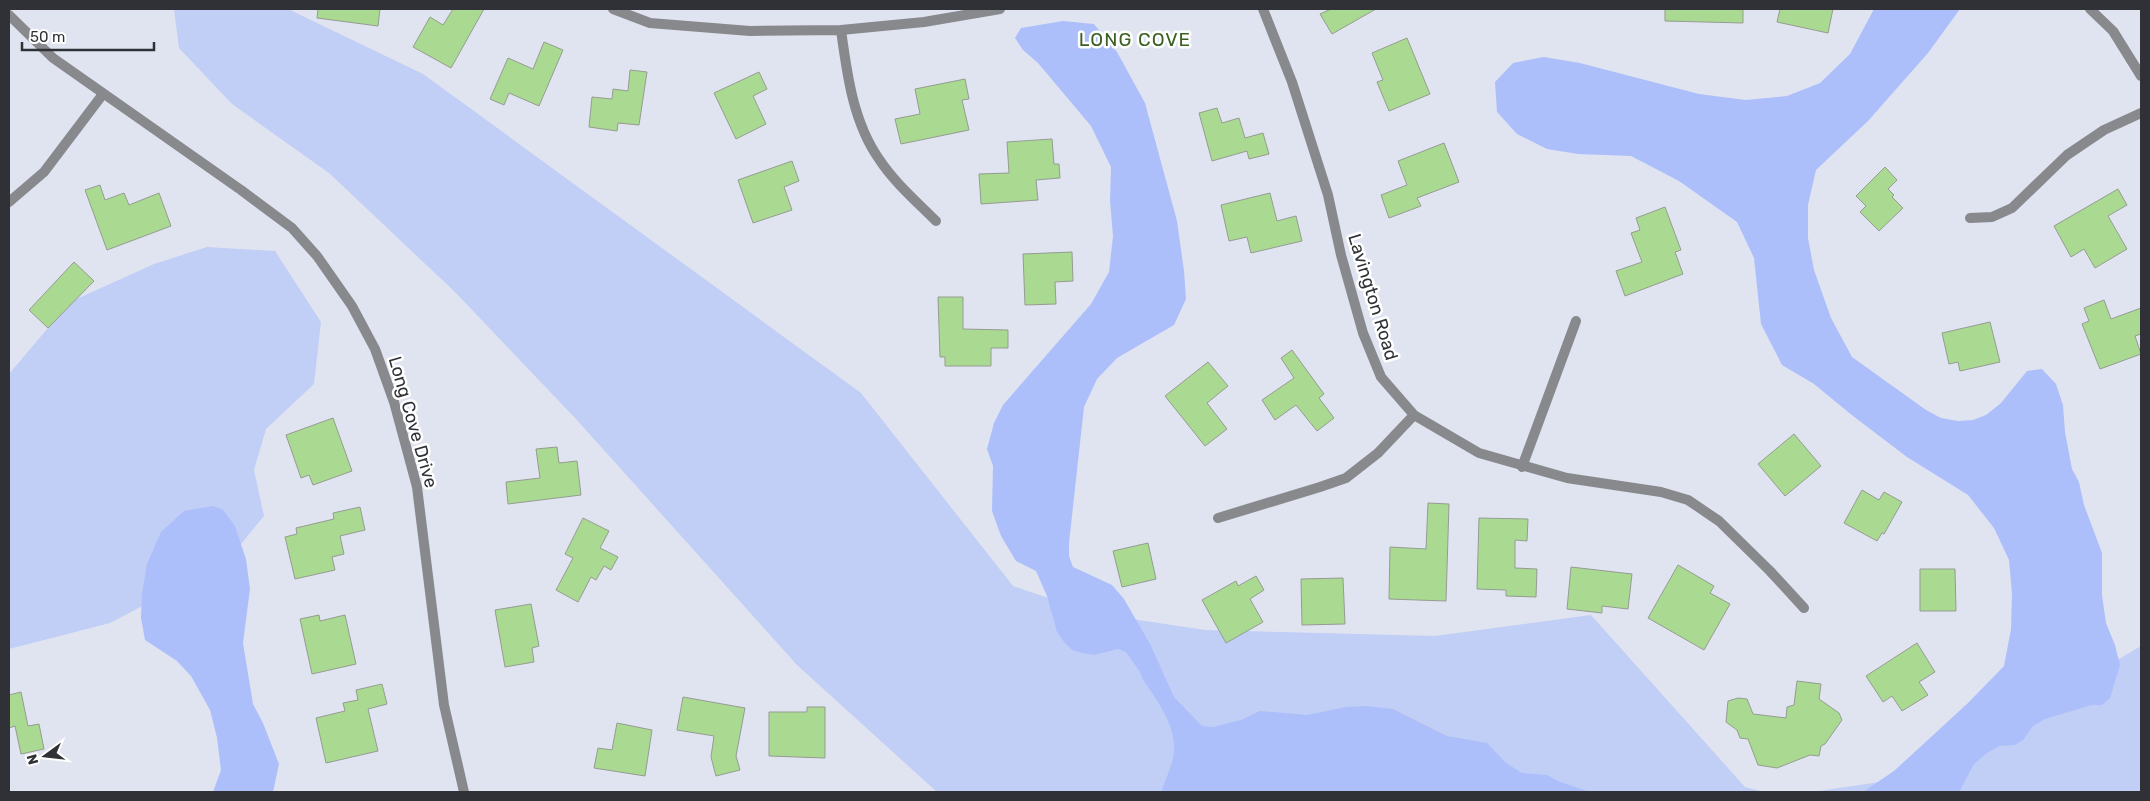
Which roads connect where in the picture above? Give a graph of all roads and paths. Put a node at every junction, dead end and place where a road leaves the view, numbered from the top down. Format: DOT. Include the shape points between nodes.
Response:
graph roads {
  1 [pos="613,9"];
  2 [pos="1000,9"];
  3 [pos="1263,9"];
  4 [pos="2090,9"];
  5 [pos="9,15"];
  6 [pos="841,30"];
  7 [pos="2141,76"];
  8 [pos="103,94"];
  9 [pos="2141,114"];
  10 [pos="9,202"];
  11 [pos="1970,218"];
  12 [pos="936,220"];
  13 [pos="1576,322"];
  14 [pos="1414,415"];
  15 [pos="1522,467"];
  16 [pos="1218,518"];
  17 [pos="1804,608"];
  18 [pos="464,792"];
  1 -- 6 [label="street" via="650,24 750,31"];
  2 -- 6 [label="street" via="924,22"];
  3 -- 14 [label="street, Lavington Road" via="1292,82 1328,195 1363,333 1381,377"];
  4 -- 7 [label="street" via="2113,31"];
  5 -- 8 [label="street, Long Cove Drive" via="53,58"];
  6 -- 12 [label="street" via="849,84 863,128 878,158"];
  8 -- 10 [label="street" via="44,172"];
  8 -- 18 [label="street, Long Cove Drive" via="292,228 317,256 352,306 375,349 394,402 417,487 444,706"];
  9 -- 11 [label="street" via="2104,130 2067,155 2012,208 1992,218"];
  13 -- 15 [label="street"];
  14 -- 15 [label="street, Lavington Road" via="1479,453"];
  14 -- 16 [label="street" via="1378,453 1346,478"];
  15 -- 17 [label="street, Lavington Road" via="1688,500 1719,521"];
}
